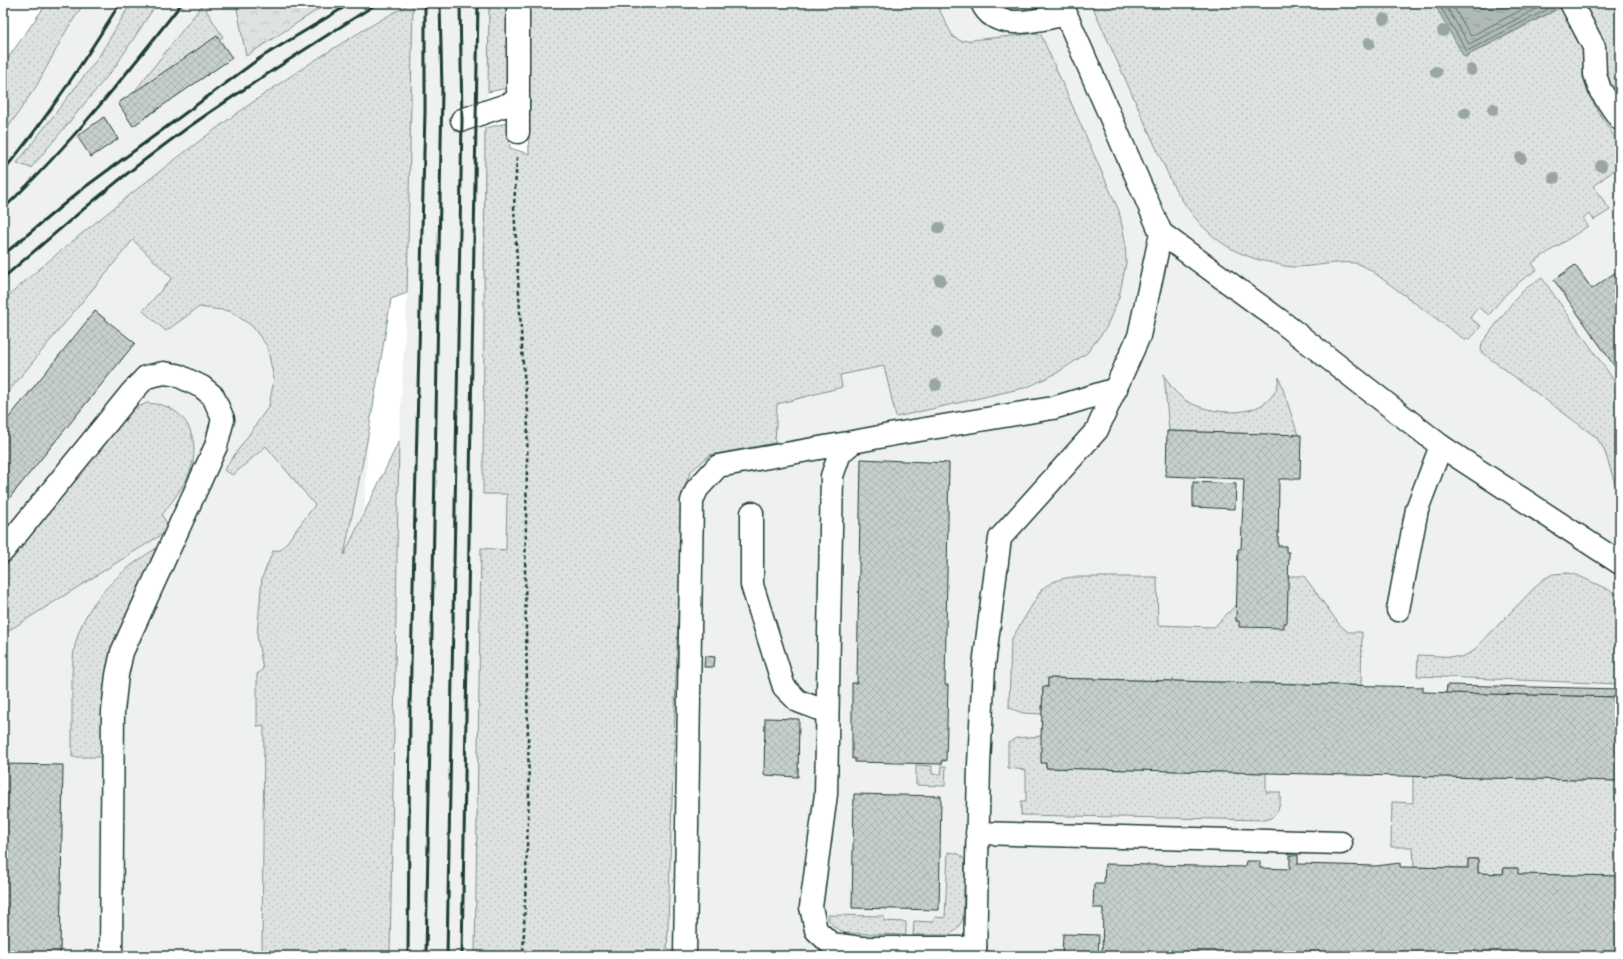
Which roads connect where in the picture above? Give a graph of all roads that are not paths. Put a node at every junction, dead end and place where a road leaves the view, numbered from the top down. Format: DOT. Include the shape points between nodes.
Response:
graph roads {
  1 [pos="518,3"];
  2 [pos="982,3"];
  3 [pos="1572,3"];
  4 [pos="1064,8"];
  5 [pos="518,101"];
  6 [pos="1620,119"];
  7 [pos="462,120"];
  8 [pos="518,132"];
  9 [pos="1160,233"];
  10 [pos="1116,389"];
  11 [pos="853,442"];
  12 [pos="1441,446"];
  13 [pos="752,513"];
  14 [pos="3,552"];
  15 [pos="1620,563"];
  16 [pos="1398,610"];
  17 [pos="827,712"];
  18 [pos="977,833"];
  19 [pos="1341,843"];
  20 [pos="975,952"];
  21 [pos="111,956"];
  22 [pos="685,956"];
  1 -- 5 [label="street"];
  2 -- 4 [label="street" via="984,8 999,19 1020,23"];
  3 -- 6 [label="street" via="1594,46 1595,74 1600,90"];
  4 -- 9 [label="street"];
  5 -- 7 [label="street"];
  5 -- 8 [label="street"];
  9 -- 10 [label="street" via="1139,336"];
  9 -- 12 [label="street" via="1278,319"];
  10 -- 11 [label="street" via="1053,408"];
  10 -- 18 [label="street" via="1098,430 1000,538 984,665"];
  11 -- 17 [label="street" via="840,453 832,476"];
  11 -- 22 [label="street" via="718,466 697,489 692,501"];
  12 -- 15 [label="street"];
  12 -- 16 [label="street" via="1418,509"];
  13 -- 17 [label="street" via="752,585 784,687 798,701"];
  14 -- 21 [label="street" via="146,377 164,373 177,375 202,387 213,396 223,419 216,446 122,652 117,675 113,711"];
  17 -- 20 [label="street" via="826,794 811,907 816,930 831,944 861,948"];
  18 -- 19 [label="street"];
  18 -- 20 [label="street"];
}
